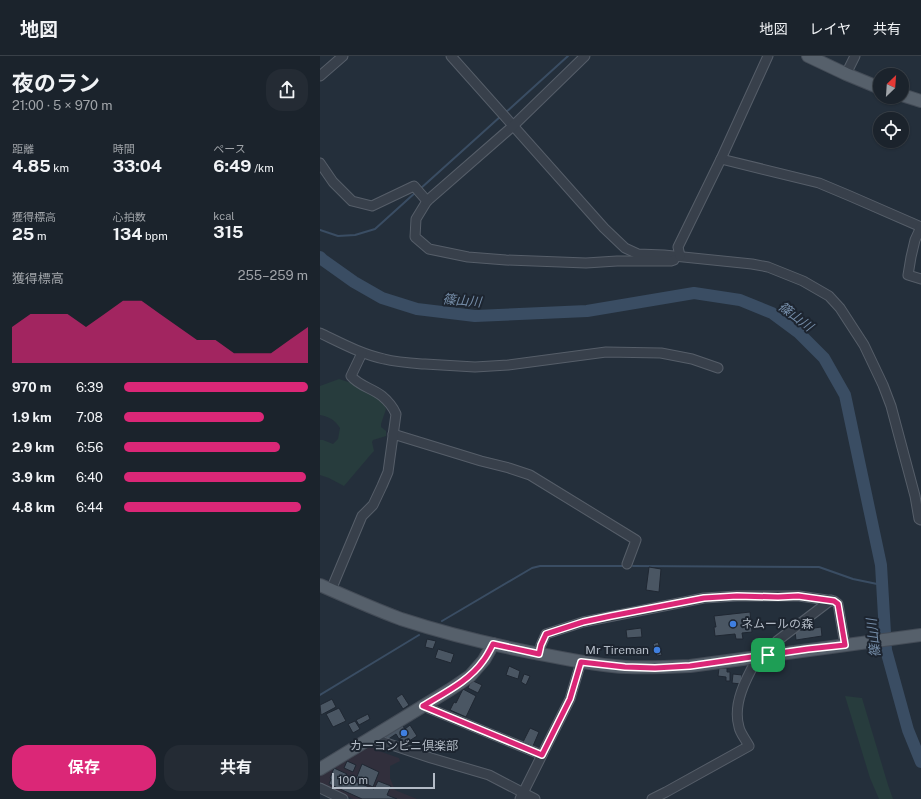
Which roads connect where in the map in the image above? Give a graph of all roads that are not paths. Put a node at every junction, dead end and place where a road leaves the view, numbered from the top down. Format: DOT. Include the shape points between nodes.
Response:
graph roads {
  1 [pos="343,56"];
  2 [pos="451,56"];
  3 [pos="585,56"];
  4 [pos="768,56"];
  5 [pos="808,56"];
  6 [pos="855,56"];
  7 [pos="846,74"];
  8 [pos="320,76"];
  9 [pos="873,85"];
  10 [pos="909,97"];
  11 [pos="921,101"];
  12 [pos="513,126"];
  13 [pos="721,159"];
  14 [pos="320,163"];
  15 [pos="427,201"];
  16 [pos="921,227"];
  17 [pos="680,256"];
  18 [pos="921,279"];
  19 [pos="320,333"];
  20 [pos="362,353"];
  21 [pos="718,368"];
  22 [pos="393,434"];
  23 [pos="921,520"];
  24 [pos="627,564"];
  25 [pos="325,587"];
  26 [pos="831,600"];
  27 [pos="921,635"];
  28 [pos="493,644"];
  29 [pos="847,645"];
  30 [pos="539,654"];
  31 [pos="763,656"];
  32 [pos="581,662"];
  33 [pos="423,706"];
  34 [pos="371,738"];
  35 [pos="542,755"];
  36 [pos="320,769"];
  37 [pos="320,788"];
  38 [pos="522,796"];
  39 [pos="343,799"];
  40 [pos="536,799"];
  41 [pos="652,799"];
  1 -- 8 [label="street"];
  2 -- 12 [label="street"];
  3 -- 12 [label="street"];
  4 -- 13 [label="street"];
  5 -- 7 [label="main road"];
  6 -- 7 [label="street"];
  7 -- 9 [label="main road"];
  10 -- 11 [label="main road"];
  12 -- 15 [label="street"];
  12 -- 17 [label="street" via="625,248 638,254"];
  13 -- 16 [label="street" via="819,183"];
  13 -- 17 [label="street" via="678,247"];
  14 -- 15 [label="street" via="333,182 352,201 372,206 414,186"];
  15 -- 17 [label="street" via="416,219 415,236 429,249 468,257 586,264 671,261"];
  16 -- 18 [label="street" via="914,240 908,275"];
  17 -- 23 [label="street" via="768,267 829,296 840,308 864,345 883,385 891,406"];
  19 -- 20 [label="street"];
  20 -- 21 [label="street" via="422,364 475,367 606,352 661,353 692,359"];
  20 -- 22 [label="street" via="351,376 382,396 392,407 396,414"];
  22 -- 24 [label="street" via="530,475 636,540"];
  22 -- 25 [label="street" via="388,472 382,486 372,505 362,516"];
  25 -- 28 [label="main road" via="432,629"];
  26 -- 29 [label="street" via="838,604"];
  26 -- 30 [label="street" via="798,596 704,598 583,622 546,634"];
  26 -- 31 [label="street" via="777,641"];
  27 -- 29 [label="main road"];
  28 -- 30 [label="main road"];
  28 -- 33 [label="main road" via="484,660 470,676"];
  29 -- 31 [label="main road"];
  30 -- 32 [label="main road"];
  31 -- 32 [label="main road" via="655,668"];
  31 -- 41 [label="street" via="747,677 739,696 739,728 749,746"];
  32 -- 35 [label="street" via="570,699"];
  33 -- 34 [label="main road"];
  33 -- 35 [label="street"];
  34 -- 36 [label="main road"];
  34 -- 38 [label="street" via="489,775"];
  35 -- 38 [label="street"];
  37 -- 39 [label="street"];
  38 -- 40 [label="street"];
}
